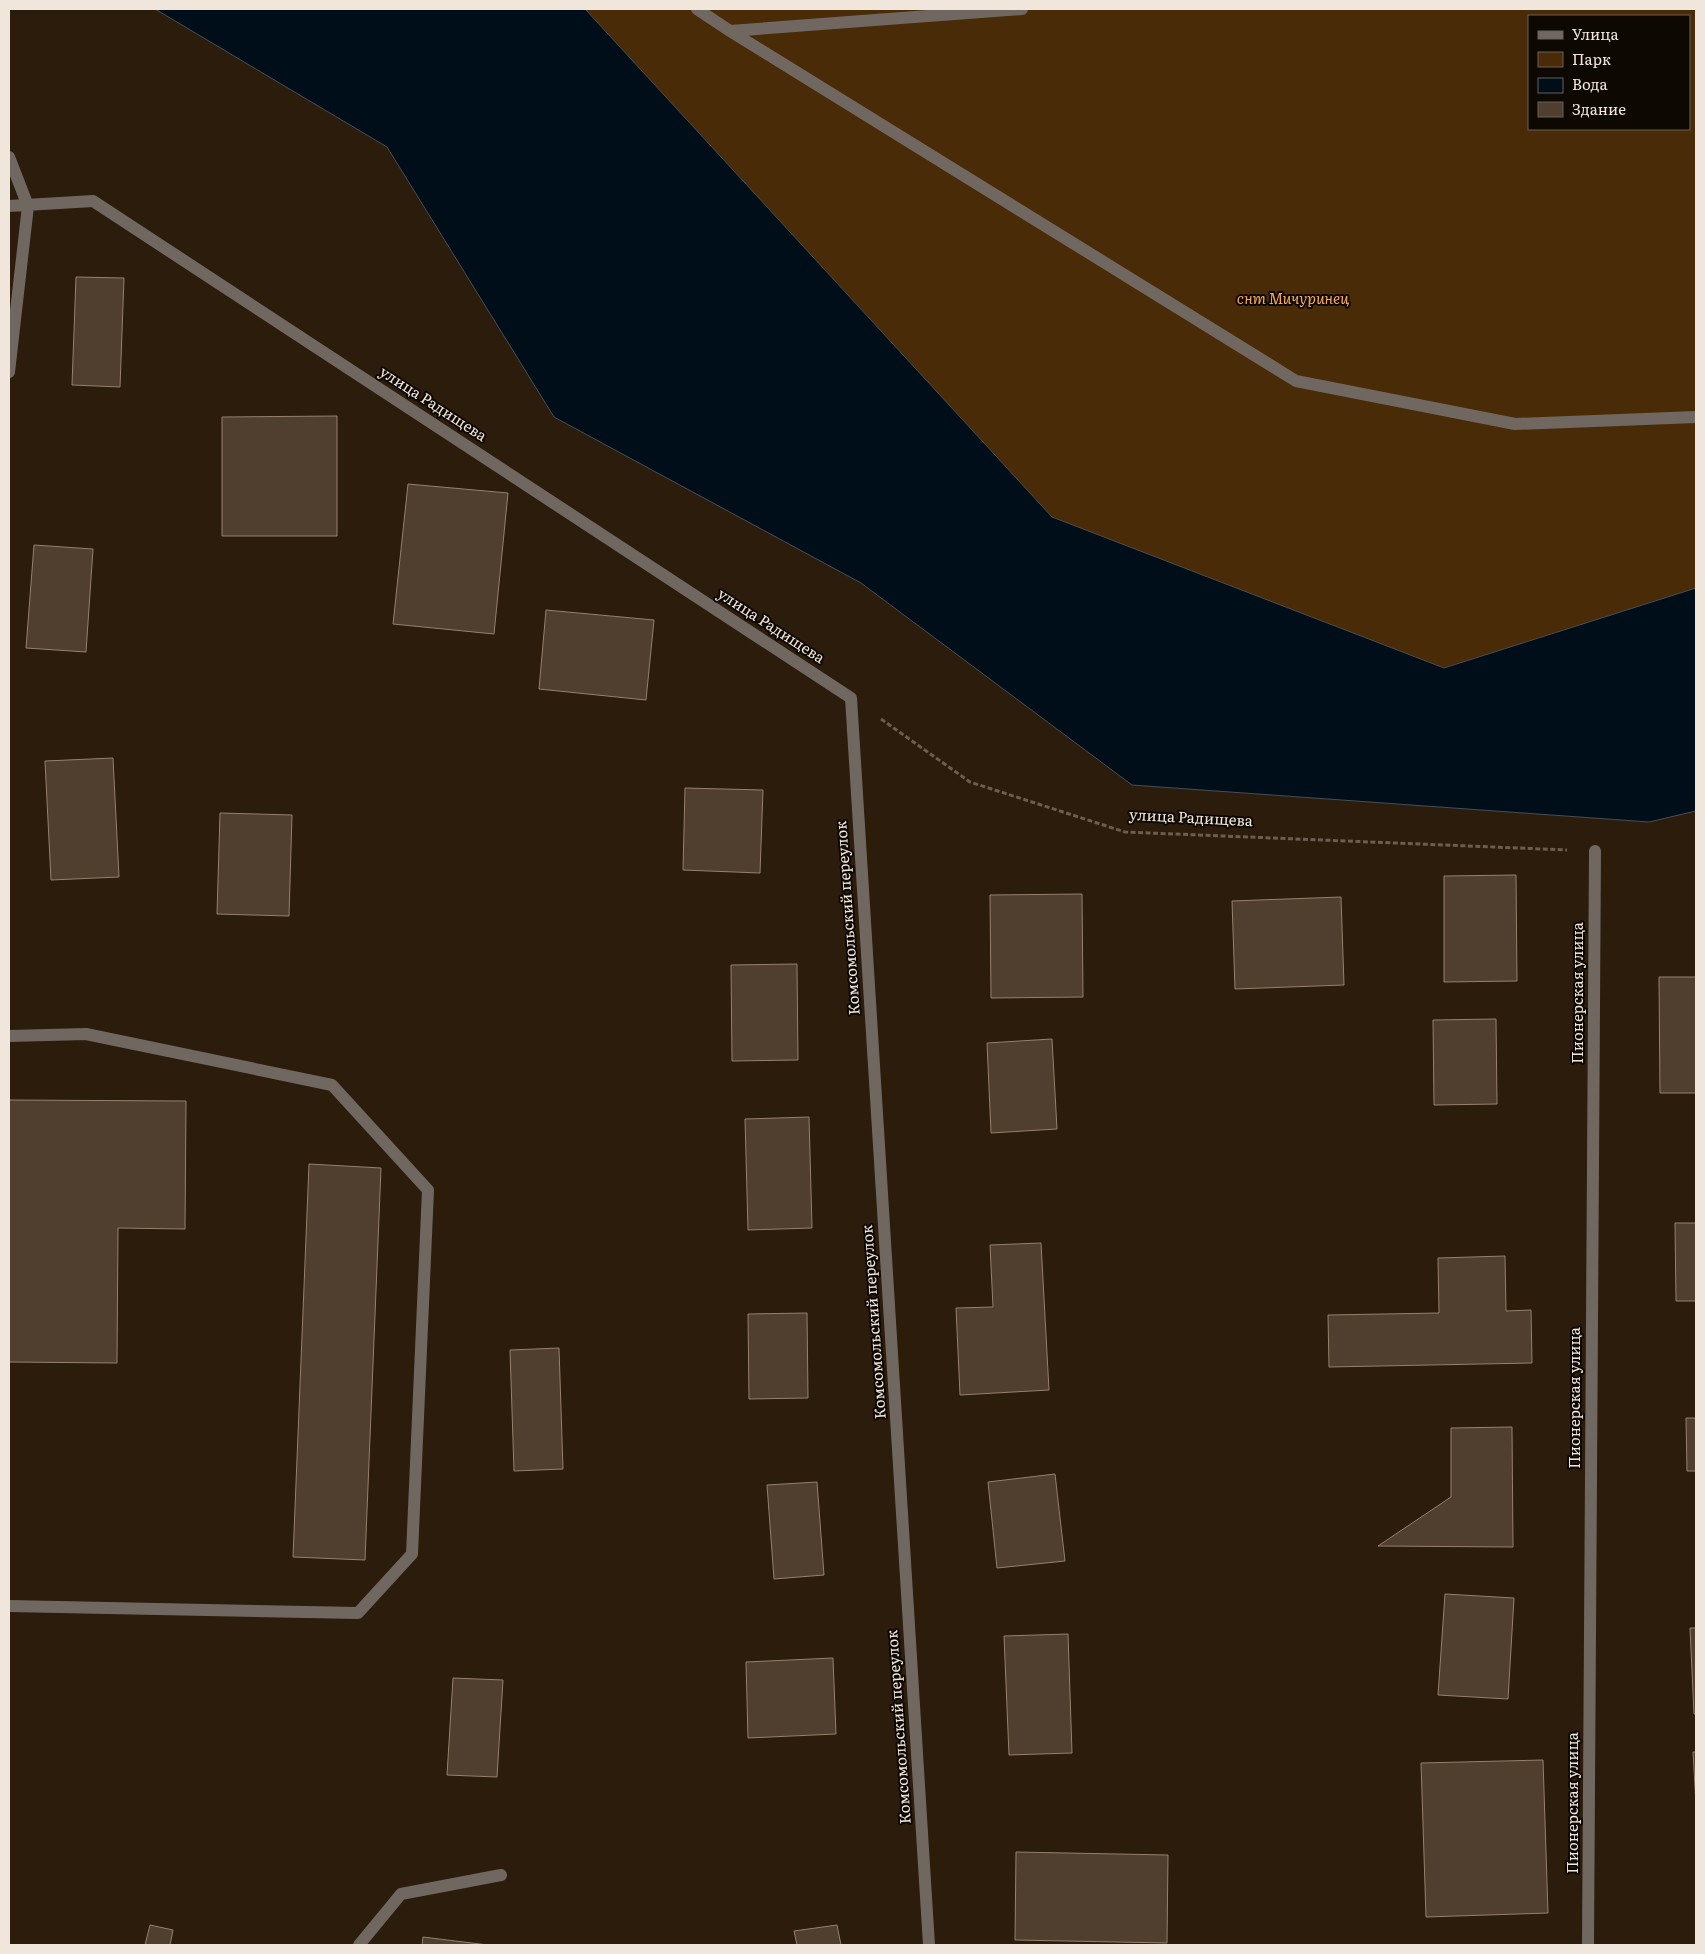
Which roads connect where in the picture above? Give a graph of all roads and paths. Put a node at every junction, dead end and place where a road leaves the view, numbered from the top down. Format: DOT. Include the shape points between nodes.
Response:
graph roads {
  1 [pos="697,9"];
  2 [pos="1022,9"];
  3 [pos="730,31"];
  4 [pos="9,158"];
  5 [pos="9,206"];
  6 [pos="28,206"];
  7 [pos="9,372"];
  8 [pos="1696,417"];
  9 [pos="851,698"];
  10 [pos="1595,851"];
  11 [pos="9,1036"];
  12 [pos="9,1606"];
  13 [pos="501,1875"];
  14 [pos="359,1945"];
  15 [pos="929,1945"];
  16 [pos="1588,1945"];
  1 -- 3 [label="street"];
  2 -- 3 [label="street"];
  3 -- 8 [label="street" via="1296,381 1515,424"];
  4 -- 6 [label="street"];
  5 -- 6 [label="street, улица Радищева"];
  6 -- 7 [label="street"];
  6 -- 9 [label="street, улица Радищева" via="93,201"];
  9 -- 10 [label="path, улица Радищева" via="970,782 1125,832"];
  9 -- 15 [label="street, Комсомольский переулок"];
  10 -- 16 [label="street, Пионерская улица"];
  11 -- 12 [label="street" via="86,1034 332,1085 428,1190 412,1554 358,1613"];
  13 -- 14 [label="street" via="401,1894"];
}
